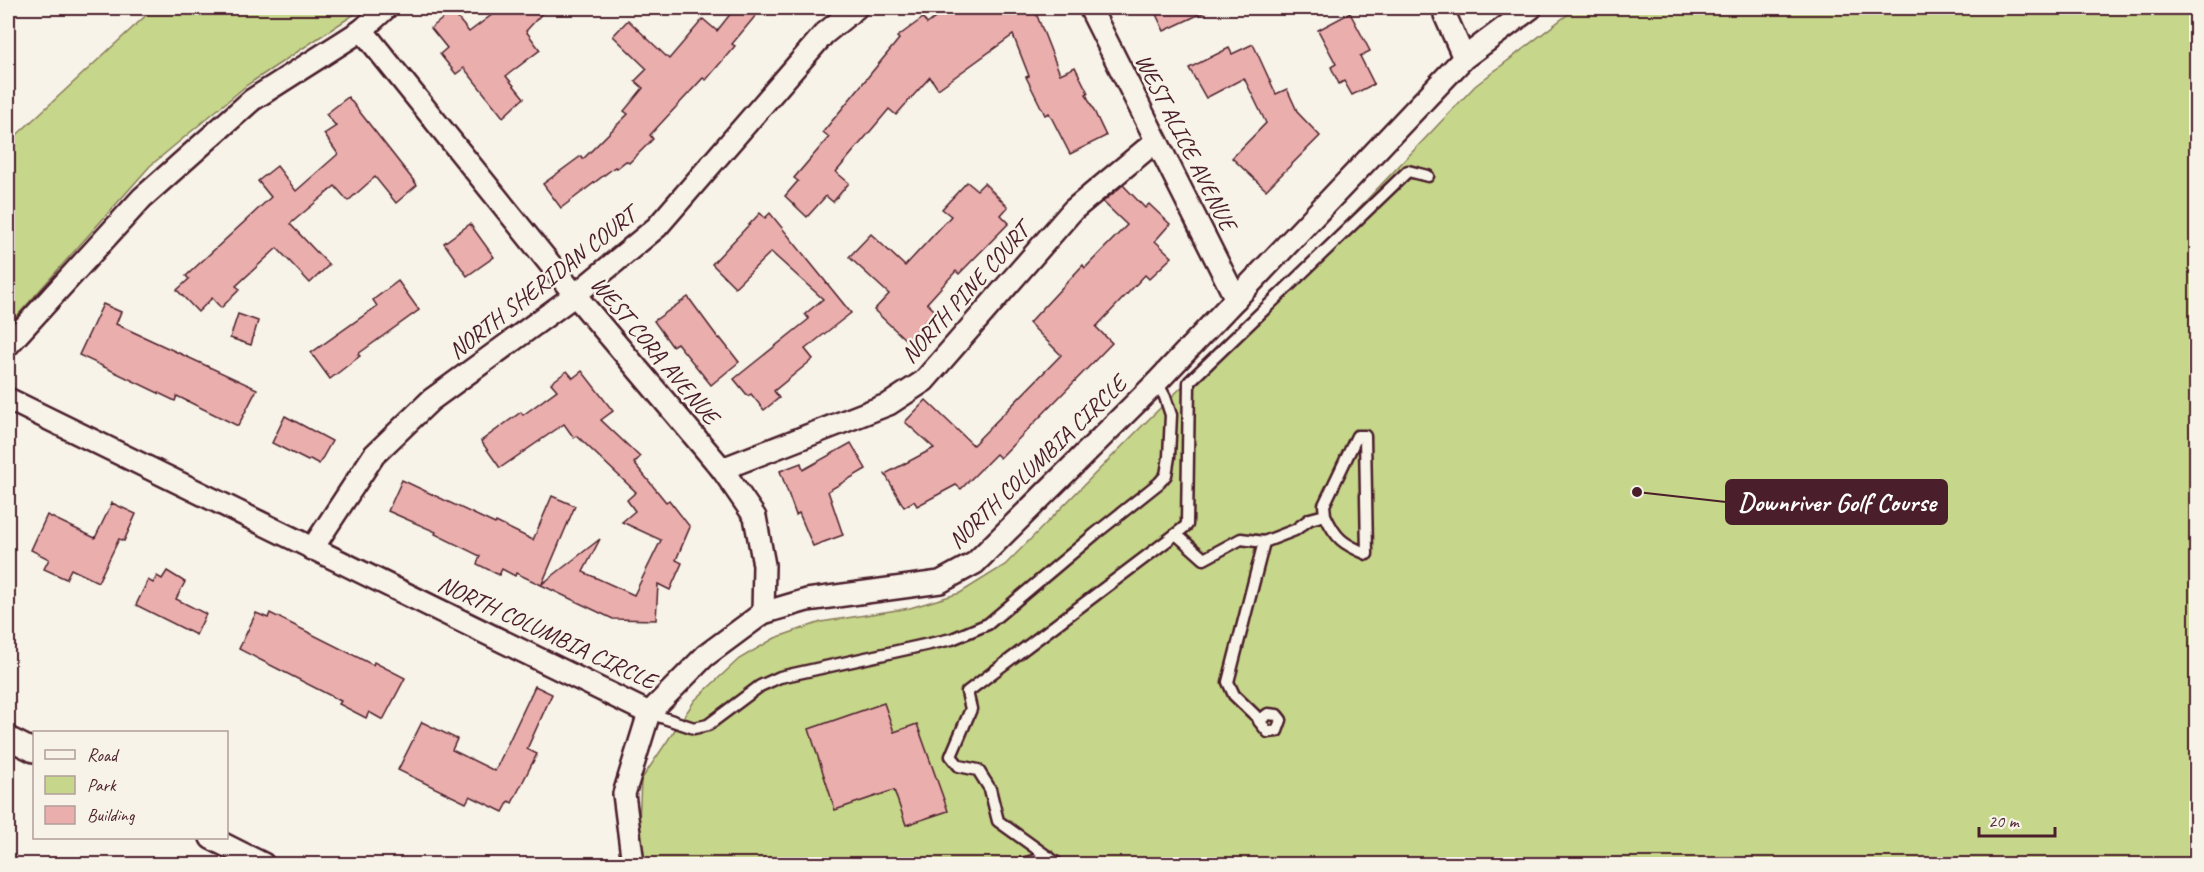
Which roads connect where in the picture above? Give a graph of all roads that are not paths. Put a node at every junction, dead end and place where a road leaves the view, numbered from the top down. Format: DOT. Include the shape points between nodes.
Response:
graph roads {
  1 [pos="386,8"];
  2 [pos="856,8"];
  3 [pos="1090,8"];
  4 [pos="1445,8"];
  5 [pos="1531,8"];
  6 [pos="362,30"];
  7 [pos="1464,58"];
  8 [pos="1156,141"];
  9 [pos="1428,176"];
  10 [pos="575,295"];
  11 [pos="1236,299"];
  12 [pos="8,345"];
  13 [pos="1157,382"];
  14 [pos="8,399"];
  15 [pos="722,469"];
  16 [pos="1325,514"];
  17 [pos="1176,534"];
  18 [pos="1264,542"];
  19 [pos="312,549"];
  20 [pos="762,613"];
  21 [pos="649,713"];
  22 [pos="1260,720"];
  23 [pos="8,738"];
  24 [pos="33,750"];
  25 [pos="215,839"];
  26 [pos="1053,861"];
  27 [pos="263,864"];
  28 [pos="633,864"];
  29 [pos="1022,864"];
  1 -- 6 [label="street"];
  2 -- 10 [label="street, NORTH SHERIDAN COURT" via="824,34 657,227"];
  3 -- 8 [label="street, WEST ALICE AVENUE"];
  4 -- 7 [label="street"];
  5 -- 7 [label="street, NORTH COLUMBIA CIRCLE"];
  6 -- 10 [label="street, WEST CORA AVENUE"];
  6 -- 12 [label="street" via="252,100 141,198"];
  7 -- 11 [label="street, NORTH COLUMBIA CIRCLE"];
  8 -- 11 [label="street, WEST ALICE AVENUE"];
  8 -- 15 [label="street, NORTH PINE COURT" via="1073,210 924,381 889,404"];
  9 -- 17 [label="lane" via="1408,171 1189,382 1187,525"];
  10 -- 15 [label="street, WEST CORA AVENUE"];
  10 -- 19 [label="street, NORTH SHERIDAN COURT" via="431,400 374,455"];
  11 -- 13 [label="street, NORTH COLUMBIA CIRCLE"];
  13 -- 20 [label="street, NORTH COLUMBIA CIRCLE" via="975,563 940,582 807,600"];
  13 -- 21 [label="lane" via="1171,415 1166,475 988,624 952,639 780,677 760,686 708,725 694,728"];
  14 -- 19 [label="street, NORTH COLUMBIA CIRCLE"];
  15 -- 20 [label="street, WEST CORA AVENUE" via="755,517 764,565"];
  16 -- 16 [label="lane" via="1333,532 1345,545 1367,554 1365,436 1357,436 1324,504"];
  16 -- 18 [label="lane"];
  17 -- 18 [label="lane" via="1204,559 1241,538"];
  17 -- 26 [label="lane" via="967,692 971,709 951,756 959,766 978,770 990,789 998,821"];
  18 -- 22 [label="lane" via="1228,682 1234,695"];
  19 -- 21 [label="street, NORTH COLUMBIA CIRCLE"];
  20 -- 21 [label="street, NORTH COLUMBIA CIRCLE" via="705,656"];
  21 -- 28 [label="street" via="624,794"];
  23 -- 24 [label="street"];
  25 -- 27 [label="street"];
  26 -- 29 [label="lane"];
}
